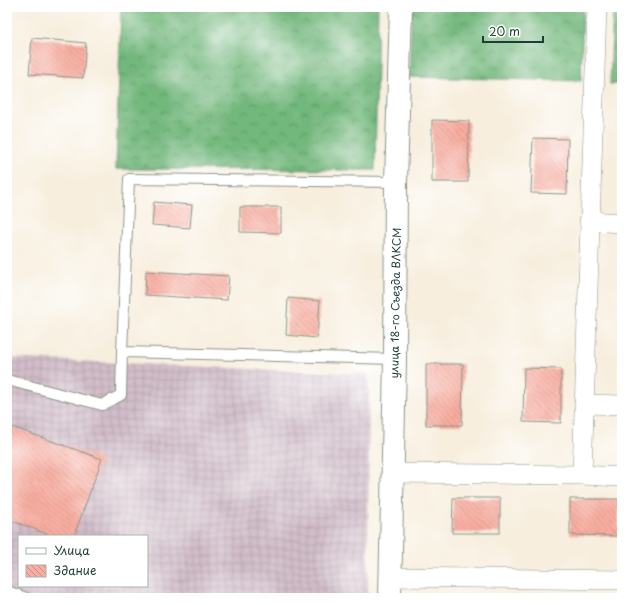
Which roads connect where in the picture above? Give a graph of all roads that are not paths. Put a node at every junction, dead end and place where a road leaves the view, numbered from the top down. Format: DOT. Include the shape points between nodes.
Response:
graph roads {
  1 [pos="401,7"];
  2 [pos="597,7"];
  3 [pos="396,182"];
  4 [pos="589,221"];
  5 [pos="622,223"];
  6 [pos="122,352"];
  7 [pos="395,359"];
  8 [pos="10,383"];
  9 [pos="584,404"];
  10 [pos="622,405"];
  11 [pos="392,473"];
  12 [pos="582,475"];
  13 [pos="622,478"];
  14 [pos="390,576"];
  15 [pos="622,580"];
  16 [pos="7,591"];
  17 [pos="26,598"];
  18 [pos="390,598"];
  1 -- 3 [label="street, улица 18-го Съезда ВЛКСМ"];
  2 -- 4 [label="street"];
  3 -- 6 [label="lane" via="129,179"];
  3 -- 7 [label="street, улица 18-го Съезда ВЛКСМ"];
  4 -- 5 [label="street"];
  4 -- 9 [label="street"];
  6 -- 7 [label="lane"];
  6 -- 8 [label="lane" via="121,395 102,405"];
  7 -- 11 [label="street, улица 18-го Съезда ВЛКСМ"];
  9 -- 10 [label="street"];
  9 -- 12 [label="street"];
  11 -- 12 [label="street"];
  11 -- 14 [label="street, улица 18-го Съезда ВЛКСМ"];
  12 -- 13 [label="street"];
  14 -- 15 [label="street"];
  14 -- 18 [label="street, улица 18-го Съезда ВЛКСМ"];
  16 -- 17 [label="lane"];
}
